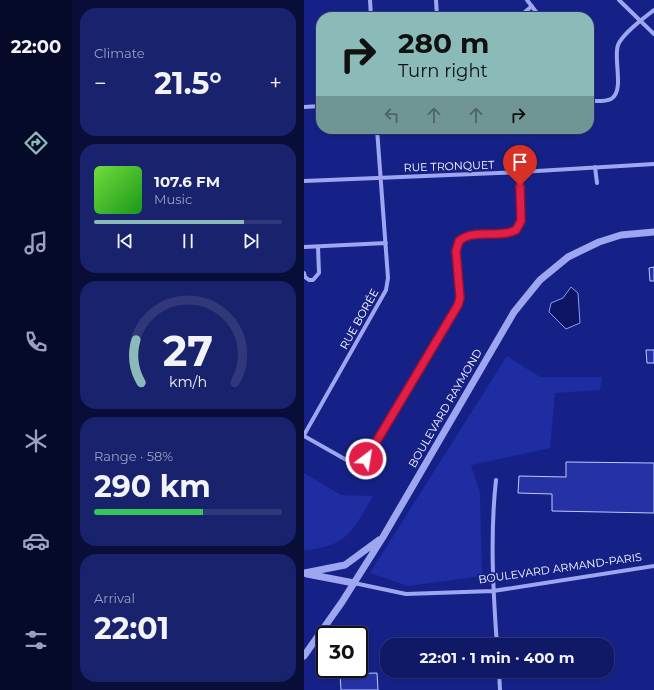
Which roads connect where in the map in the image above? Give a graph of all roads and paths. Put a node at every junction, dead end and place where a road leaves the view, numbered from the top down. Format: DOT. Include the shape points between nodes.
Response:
graph roads {
  1 [pos="370,0"];
  2 [pos="436,0"];
  3 [pos="527,0"];
  4 [pos="619,0"];
  5 [pos="532,6"];
  6 [pos="654,10"];
  7 [pos="371,12"];
  8 [pos="437,12"];
  9 [pos="525,12"];
  10 [pos="536,12"];
  11 [pos="641,21"];
  12 [pos="654,34"];
  13 [pos="594,101"];
  14 [pos="316,106"];
  15 [pos="304,107"];
  16 [pos="377,134"];
  17 [pos="654,164"];
  18 [pos="595,167"];
  19 [pos="520,172"];
  20 [pos="380,178"];
  21 [pos="304,181"];
  22 [pos="597,183"];
  23 [pos="654,232"];
  24 [pos="386,243"];
  25 [pos="304,247"];
  26 [pos="318,247"];
  27 [pos="304,273"];
  28 [pos="304,435"];
  29 [pos="496,480"];
  30 [pos="383,537"];
  31 [pos="654,566"];
  32 [pos="304,573"];
  33 [pos="354,583"];
  34 [pos="494,591"];
  35 [pos="497,638"];
  36 [pos="304,656"];
  37 [pos="499,678"];
  38 [pos="500,690"];
  1 -- 7 [label="street"];
  2 -- 8 [label="street"];
  3 -- 5 [label="street"];
  4 -- 11 [label="street"];
  5 -- 9 [label="street"];
  5 -- 10 [label="street"];
  6 -- 11 [label="street"];
  11 -- 12 [label="street"];
  11 -- 13 [label="street" via="618,45 618,86 614,96 611,99"];
  14 -- 15 [label="street"];
  16 -- 20 [label="street, RUE BORÉE"];
  17 -- 18 [label="street, RUE TRONQUET"];
  18 -- 19 [label="street, RUE TRONQUET"];
  18 -- 22 [label="street"];
  19 -- 20 [label="street, RUE TRONQUET"];
  19 -- 28 [label="street" via="522,213 519,226 510,233 469,235 459,241 456,251 460,298 458,305 366,459 350,462"];
  20 -- 21 [label="street, RUE TRONQUET"];
  20 -- 24 [label="street, RUE BORÉE"];
  23 -- 30 [label="street, BOULEVARD RAYMOND" via="621,235 599,242 568,257 540,280 514,312"];
  24 -- 26 [label="street"];
  24 -- 28 [label="street, RUE BORÉE" via="386,290"];
  25 -- 26 [label="street"];
  26 -- 27 [label="street" via="319,273 313,280 305,277"];
  29 -- 34 [label="street" via="493,535"];
  30 -- 32 [label="street" via="345,565"];
  30 -- 33 [label="street, BOULEVARD RAYMOND"];
  31 -- 34 [label="street, BOULEVARD ARMAND-PARIS"];
  32 -- 33 [label="street, BOULEVARD ARMAND-PARIS"];
  33 -- 34 [label="street, BOULEVARD ARMAND-PARIS" via="406,594"];
  33 -- 36 [label="street, BOULEVARD RAYMOND"];
  34 -- 35 [label="street"];
  37 -- 38 [label="street"];
}
